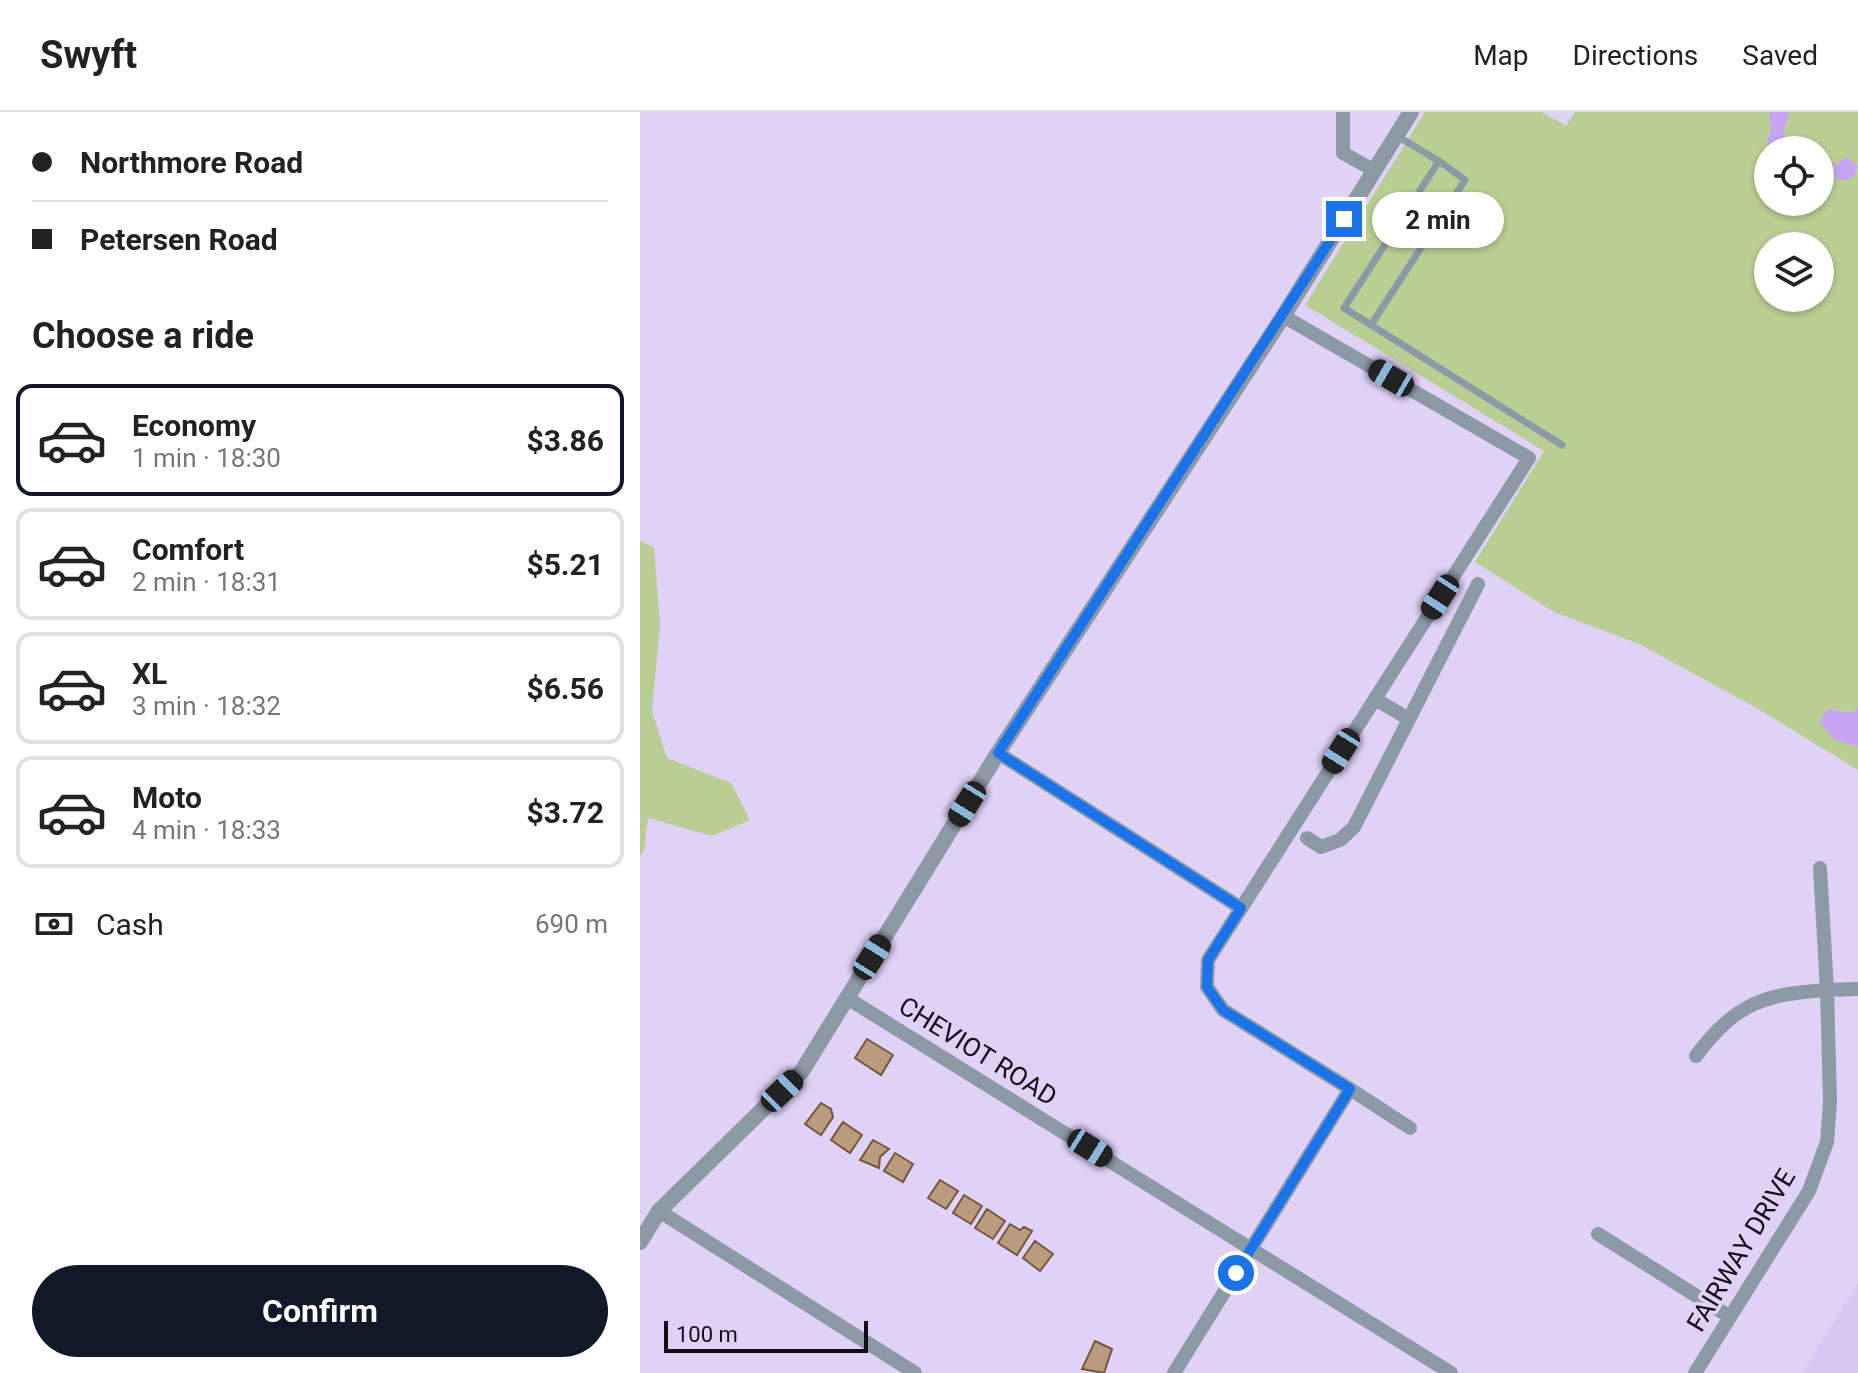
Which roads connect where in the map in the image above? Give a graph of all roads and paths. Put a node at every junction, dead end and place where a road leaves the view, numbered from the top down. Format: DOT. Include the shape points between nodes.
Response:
graph roads {
  1 [pos="1343,112"];
  2 [pos="1411,112"];
  3 [pos="1397,136"];
  4 [pos="1439,161"];
  5 [pos="1375,171"];
  6 [pos="1283,316"];
  7 [pos="1371,325"];
  8 [pos="1562,445"];
  9 [pos="1478,584"];
  10 [pos="1375,699"];
  11 [pos="1409,719"];
  12 [pos="998,753"];
  13 [pos="1307,838"];
  14 [pos="1820,868"];
  15 [pos="1241,908"];
  16 [pos="1858,989"];
  17 [pos="1827,990"];
  18 [pos="847,998"];
  19 [pos="1696,1056"];
  20 [pos="1350,1089"];
  21 [pos="1410,1128"];
  22 [pos="659,1211"];
  23 [pos="1598,1234"];
  24 [pos="640,1242"];
  25 [pos="1251,1248"];
  26 [pos="1730,1317"];
  27 [pos="915,1373"];
  28 [pos="1174,1373"];
  29 [pos="1451,1373"];
  30 [pos="1695,1373"];
  1 -- 5 [label="street" via="1343,153"];
  2 -- 3 [label="street"];
  3 -- 4 [label="lane"];
  3 -- 5 [label="street"];
  4 -- 7 [label="lane" via="1465,180"];
  4 -- 7 [label="lane" via="1344,308"];
  5 -- 6 [label="street"];
  6 -- 10 [label="street" via="1529,458"];
  6 -- 12 [label="street"];
  7 -- 8 [label="lane"];
  9 -- 11 [label="street"];
  10 -- 11 [label="street"];
  10 -- 15 [label="street"];
  11 -- 13 [label="street" via="1354,827 1321,847"];
  12 -- 15 [label="street"];
  12 -- 18 [label="street"];
  14 -- 17 [label="street, FAIRWAY DRIVE"];
  15 -- 20 [label="street" via="1208,960 1207,987 1223,1010"];
  16 -- 17 [label="street"];
  17 -- 19 [label="street" via="1785,993 1743,1008 1716,1028"];
  17 -- 26 [label="street, FAIRWAY DRIVE" via="1827,1142 1809,1191"];
  18 -- 22 [label="street" via="802,1071"];
  18 -- 25 [label="street, CHEVIOT ROAD"];
  20 -- 21 [label="street"];
  20 -- 25 [label="street"];
  22 -- 24 [label="street"];
  22 -- 27 [label="street"];
  23 -- 26 [label="street"];
  25 -- 28 [label="street"];
  25 -- 29 [label="street, CHEVIOT ROAD"];
  26 -- 30 [label="street, FAIRWAY DRIVE"];
}
